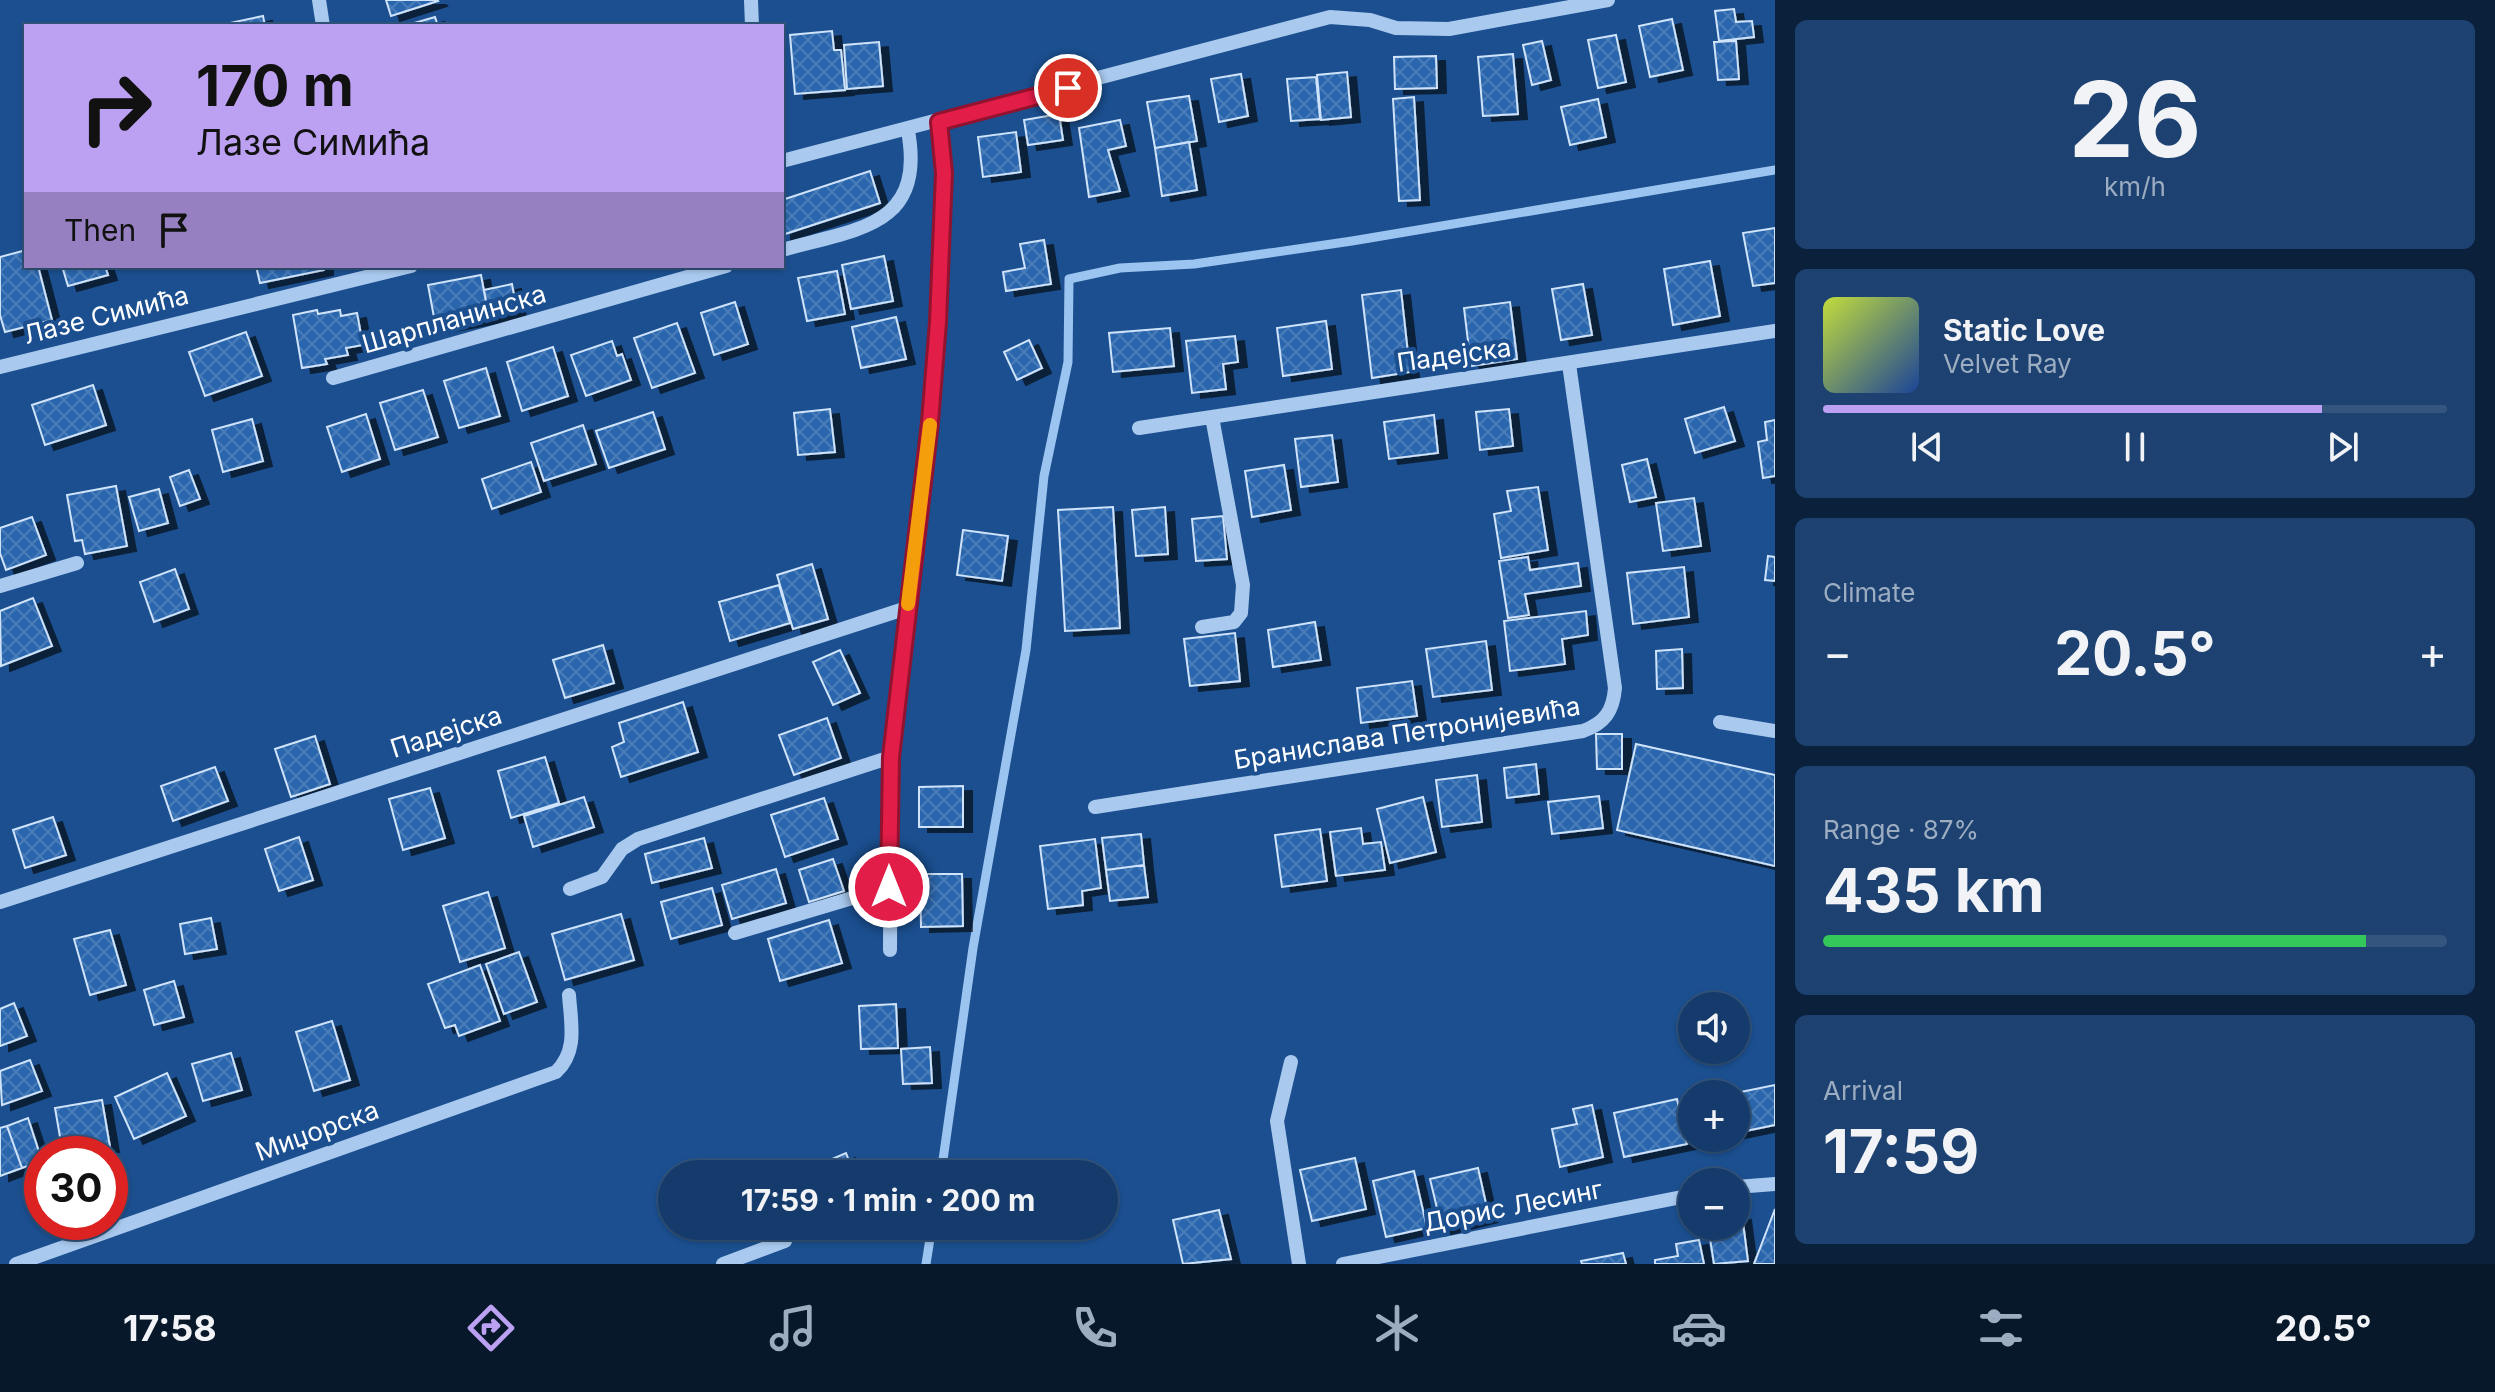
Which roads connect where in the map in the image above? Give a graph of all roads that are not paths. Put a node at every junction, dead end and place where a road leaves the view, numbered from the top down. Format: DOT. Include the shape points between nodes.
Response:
graph roads {
  1 [pos="319,0"];
  2 [pos="751,0"];
  3 [pos="1608,0"];
  4 [pos="1536,6"];
  5 [pos="323,24"];
  6 [pos="752,24"];
  7 [pos="939,122"];
  8 [pos="908,131"];
  9 [pos="784,161"];
  10 [pos="784,249"];
  11 [pos="394,268"];
  12 [pos="719,268"];
  13 [pos="360,272"];
  14 [pos="1775,331"];
  15 [pos="1569,364"];
  16 [pos="0,367"];
  17 [pos="333,378"];
  18 [pos="1212,417"];
  19 [pos="1139,428"];
  20 [pos="77,563"];
  21 [pos="0,586"];
  22 [pos="907,608"];
  23 [pos="1202,627"];
  24 [pos="1720,722"];
  25 [pos="1775,731"];
  26 [pos="891,757"];
  27 [pos="1095,807"];
  28 [pos="889,887"];
  29 [pos="570,889"];
  30 [pos="0,902"];
  31 [pos="735,933"];
  32 [pos="890,950"];
  33 [pos="569,995"];
  34 [pos="1291,1062"];
  35 [pos="1775,1184"];
  36 [pos="1750,1186"];
  37 [pos="1678,1198"];
  38 [pos="785,1241"];
  39 [pos="16,1264"];
  40 [pos="723,1264"];
  41 [pos="1299,1264"];
  42 [pos="1343,1264"];
  1 -- 5 [label="street"];
  2 -- 6 [label="street"];
  3 -- 4 [label="street"];
  4 -- 7 [label="street" via="1449,29 1396,28 1330,17"];
  7 -- 8 [label="street"];
  7 -- 22 [label="street" via="944,173 938,322"];
  8 -- 9 [label="street"];
  8 -- 10 [label="street" via="910,185 890,213 856,229"];
  11 -- 13 [label="street, Лазе Симића"];
  12 -- 17 [label="street, Шарпланинска"];
  13 -- 16 [label="street, Лазе Симића"];
  14 -- 15 [label="street, Падејска"];
  15 -- 18 [label="street, Падејска"];
  15 -- 27 [label="street, Бранислава Петронијевића" via="1615,688 1608,716 1583,731"];
  18 -- 19 [label="street, Падејска"];
  18 -- 23 [label="street" via="1243,585 1241,613 1234,622"];
  20 -- 21 [label="street"];
  22 -- 26 [label="street"];
  22 -- 30 [label="street, Падејска"];
  24 -- 25 [label="street"];
  26 -- 28 [label="street"];
  26 -- 29 [label="street" via="638,839 622,849 602,877"];
  28 -- 31 [label="street"];
  28 -- 32 [label="street"];
  33 -- 39 [label="street, Миџорска" via="569,1059 556,1072"];
  34 -- 41 [label="street" via="1277,1121"];
  35 -- 36 [label="street"];
  37 -- 42 [label="street, Дорис Лесинг"];
  38 -- 40 [label="street"];
}
